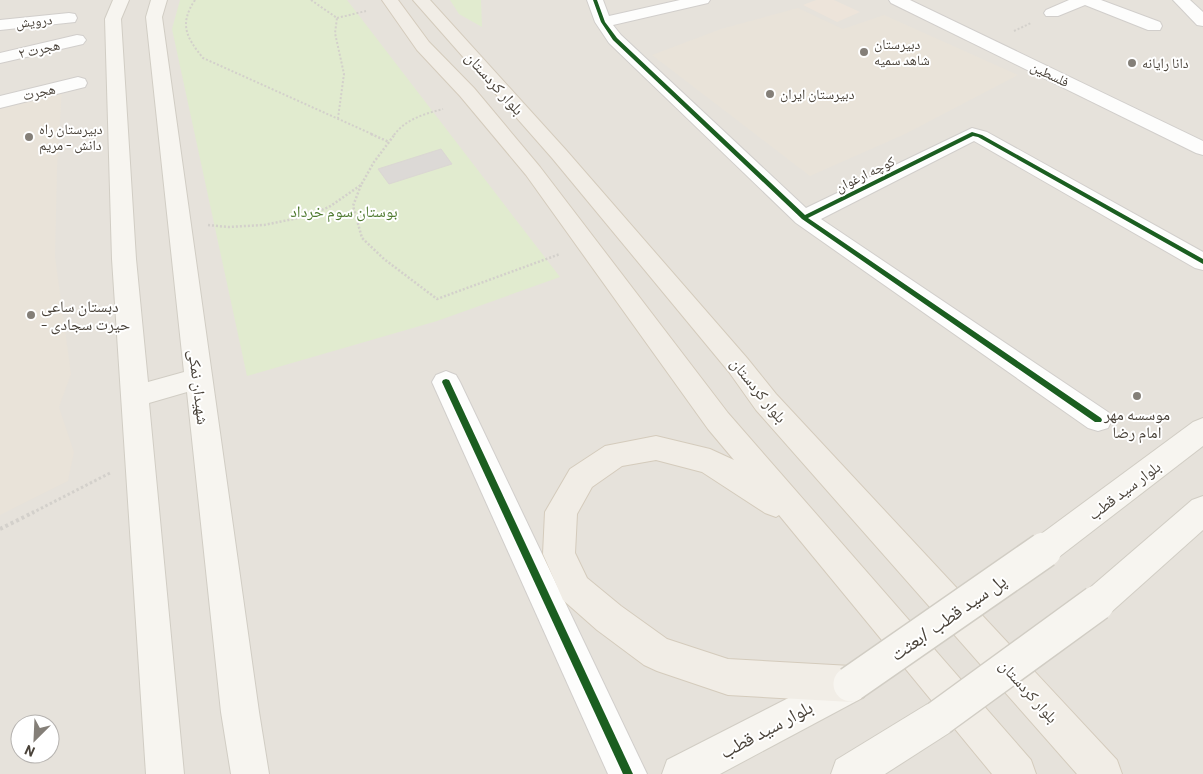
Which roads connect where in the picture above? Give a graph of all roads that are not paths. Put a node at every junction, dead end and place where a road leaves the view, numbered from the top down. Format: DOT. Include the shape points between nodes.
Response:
graph roads {
  1 [pos="121,0"];
  2 [pos="159,0"];
  3 [pos="421,0"];
  4 [pos="595,0"];
  5 [pos="702,0"];
  6 [pos="897,0"];
  7 [pos="1084,0"];
  8 [pos="1181,0"];
  9 [pos="378,6"];
  10 [pos="1052,13"];
  11 [pos="69,18"];
  12 [pos="1203,20"];
  13 [pos="603,22"];
  14 [pos="0,25"];
  15 [pos="1154,26"];
  16 [pos="77,40"];
  17 [pos="0,58"];
  18 [pos="78,83"];
  19 [pos="0,102"];
  20 [pos="1203,149"];
  21 [pos="804,218"];
  22 [pos="1203,262"];
  23 [pos="198,378"];
  24 [pos="446,382"];
  25 [pos="135,397"];
  26 [pos="1098,420"];
  27 [pos="1203,430"];
  28 [pos="1203,510"];
  29 [pos="799,517"];
  30 [pos="1044,550"];
  31 [pos="964,619"];
  32 [pos="915,654"];
  33 [pos="1002,660"];
  34 [pos="851,684"];
  35 [pos="945,707"];
  36 [pos="165,774"];
  37 [pos="250,774"];
  38 [pos="628,774"];
  39 [pos="681,774"];
  40 [pos="850,774"];
  41 [pos="1017,774"];
  42 [pos="1103,774"];
  1 -- 25 [label="main road" via="113,19 124,259"];
  2 -- 23 [label="main road, شهیدان نمکی" via="154,17"];
  3 -- 31 [label="main road, بلوار کردستان" via="559,154 738,364 766,402"];
  4 -- 13 [label="street"];
  5 -- 13 [label="street"];
  6 -- 20 [label="street, فلسطین"];
  7 -- 10 [label="street"];
  7 -- 15 [label="street"];
  8 -- 12 [label="street"];
  9 -- 29 [label="main road, بلوار کردستان" via="423,46 467,92 533,171 718,422"];
  11 -- 14 [label="street, درویش"];
  13 -- 21 [label="street" via="615,39"];
  16 -- 17 [label="street, هجرت ۲"];
  18 -- 19 [label="street, هجرت"];
  21 -- 22 [label="street, کوچه ارغوان" via="972,134"];
  21 -- 26 [label="street"];
  23 -- 25 [label="main road"];
  23 -- 37 [label="main road, شهیدان نمکی"];
  24 -- 38 [label="street"];
  25 -- 36 [label="main road"];
  27 -- 30 [label="main road, بلوار سید قطب"];
  28 -- 35 [label="main road, bridge" via="1097,603"];
  29 -- 32 [label="main road, بلوار کردستان"];
  29 -- 34 [label="main road" via="710,462 656,448 615,455 581,478 561,512 559,554 576,589 608,618 657,653 728,678"];
  30 -- 34 [label="main road, پل سید قطب /بعثت, bridge"];
  31 -- 32 [label="main road"];
  31 -- 33 [label="main road, بلوار کردستان"];
  32 -- 35 [label="main road, بلوار کردستان"];
  33 -- 35 [label="main road"];
  33 -- 42 [label="main road, بلوار کردستان"];
  34 -- 39 [label="main road, بلوار سید قطب"];
  35 -- 40 [label="main road"];
  35 -- 41 [label="main road, بلوار کردستان"];
}
